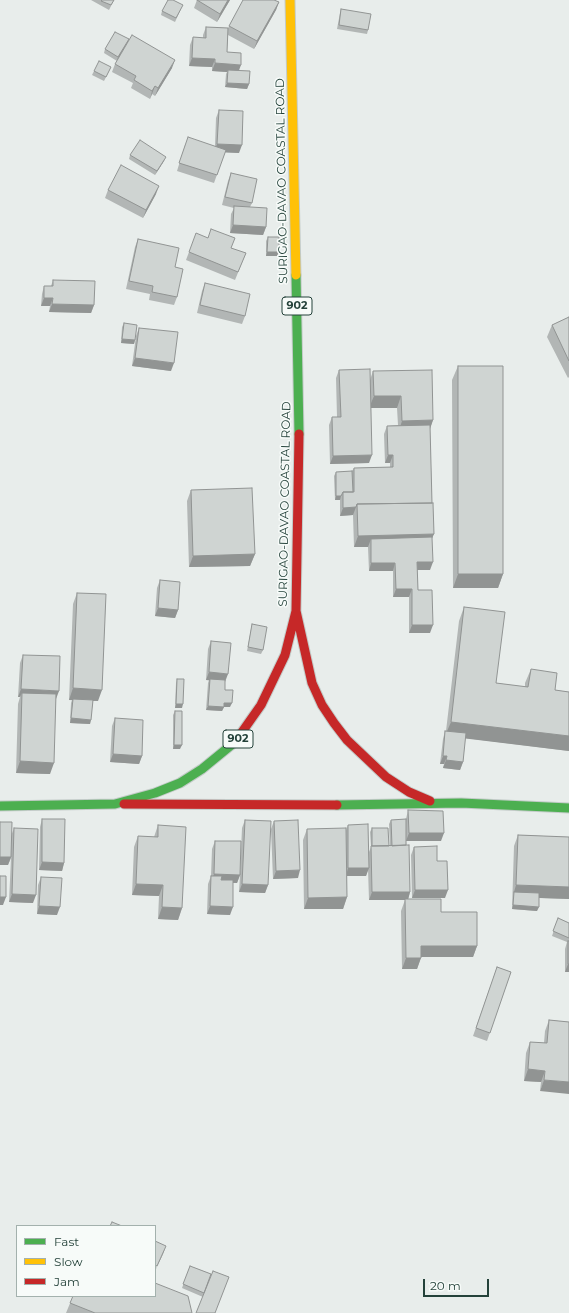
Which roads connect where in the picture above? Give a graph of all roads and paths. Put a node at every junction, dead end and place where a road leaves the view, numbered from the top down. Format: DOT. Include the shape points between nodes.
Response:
graph roads {
  1 [pos="290,0"];
  2 [pos="296,611"];
  3 [pos="115,804"];
  4 [pos="437,804"];
  5 [pos="0,806"];
  6 [pos="569,808"];
  1 -- 2 [label="main road, SURIGAO-DAVAO COASTAL ROAD / 902" via="299,430"];
  2 -- 3 [label="main road, SURIGAO-DAVAO COASTAL ROAD / 902" via="285,655 273,681 238,739 202,769 180,783"];
  2 -- 4 [label="main road" via="312,683 334,723 347,740 386,777 409,792"];
  3 -- 4 [label="main road"];
  3 -- 5 [label="main road, SURIGAO-DAVAO COASTAL ROAD / 902"];
  4 -- 6 [label="main road"];
}
